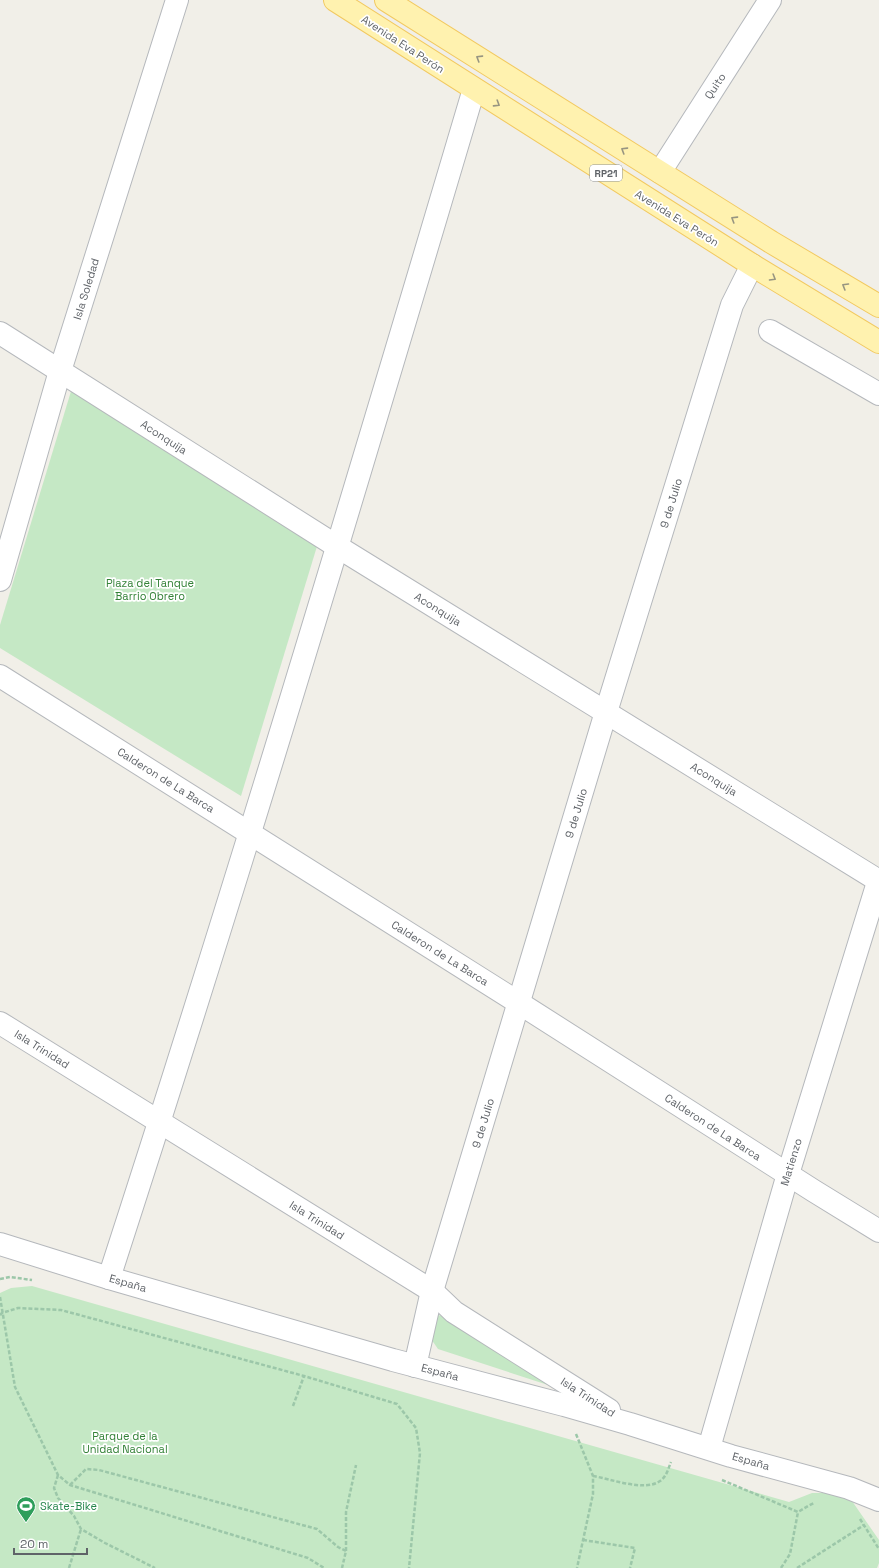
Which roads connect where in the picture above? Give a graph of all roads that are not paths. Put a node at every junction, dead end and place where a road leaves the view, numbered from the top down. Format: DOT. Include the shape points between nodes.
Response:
graph roads {
  1 [pos="177,0"];
  2 [pos="335,0"];
  3 [pos="386,0"];
  4 [pos="770,0"];
  5 [pos="474,89"];
  6 [pos="660,172"];
  7 [pos="752,265"];
  8 [pos="879,306"];
  9 [pos="770,331"];
  10 [pos="0,333"];
  11 [pos="879,342"];
  12 [pos="60,371"];
  13 [pos="879,394"];
  14 [pos="338,547"];
  15 [pos="0,580"];
  16 [pos="0,676"];
  17 [pos="606,712"];
  18 [pos="250,833"];
  19 [pos="879,880"];
  20 [pos="519,1003"];
  21 [pos="0,1023"];
  22 [pos="160,1123"];
  23 [pos="788,1174"];
  24 [pos="879,1231"];
  25 [pos="0,1244"];
  26 [pos="109,1278"];
  27 [pos="432,1292"];
  28 [pos="414,1366"];
  29 [pos="630,1424"];
  30 [pos="709,1448"];
  31 [pos="879,1500"];
  1 -- 12 [label="street, Isla Soledad"];
  2 -- 5 [label="main road, Avenida Eva Perón / RP21"];
  6 -- 3 [label="main road, RP21, one-way"];
  4 -- 6 [label="street, Quito"];
  5 -- 7 [label="main road, Avenida Eva Perón / RP21, one-way"];
  5 -- 14 [label="street"];
  8 -- 6 [label="main road, RP21, one-way"];
  7 -- 11 [label="main road, Avenida Eva Perón / RP21, one-way"];
  7 -- 17 [label="street, 9 de Julio" via="732,305"];
  9 -- 13 [label="street"];
  10 -- 12 [label="street, Aconquija"];
  12 -- 14 [label="street, Aconquija"];
  12 -- 15 [label="street, Isla Soledad"];
  14 -- 17 [label="street, Aconquija"];
  14 -- 18 [label="street"];
  16 -- 18 [label="street, Calderon de La Barca"];
  17 -- 19 [label="street, Aconquija"];
  17 -- 20 [label="street, 9 de Julio"];
  18 -- 20 [label="street, Calderon de La Barca"];
  18 -- 22 [label="street"];
  19 -- 23 [label="street, Matienzo"];
  20 -- 23 [label="street, Calderon de La Barca"];
  20 -- 27 [label="street, 9 de Julio"];
  21 -- 22 [label="street, Isla Trinidad"];
  22 -- 26 [label="street"];
  22 -- 27 [label="street, Isla Trinidad"];
  23 -- 24 [label="street, Calderon de La Barca"];
  23 -- 30 [label="street, Matienzo"];
  25 -- 26 [label="street, España"];
  26 -- 28 [label="street, España"];
  27 -- 28 [label="street, 9 de Julio"];
  27 -- 29 [label="street, Isla Trinidad" via="454,1312"];
  28 -- 29 [label="street, España"];
  29 -- 30 [label="street, España"];
  30 -- 31 [label="street, España" via="849,1488"];
}
